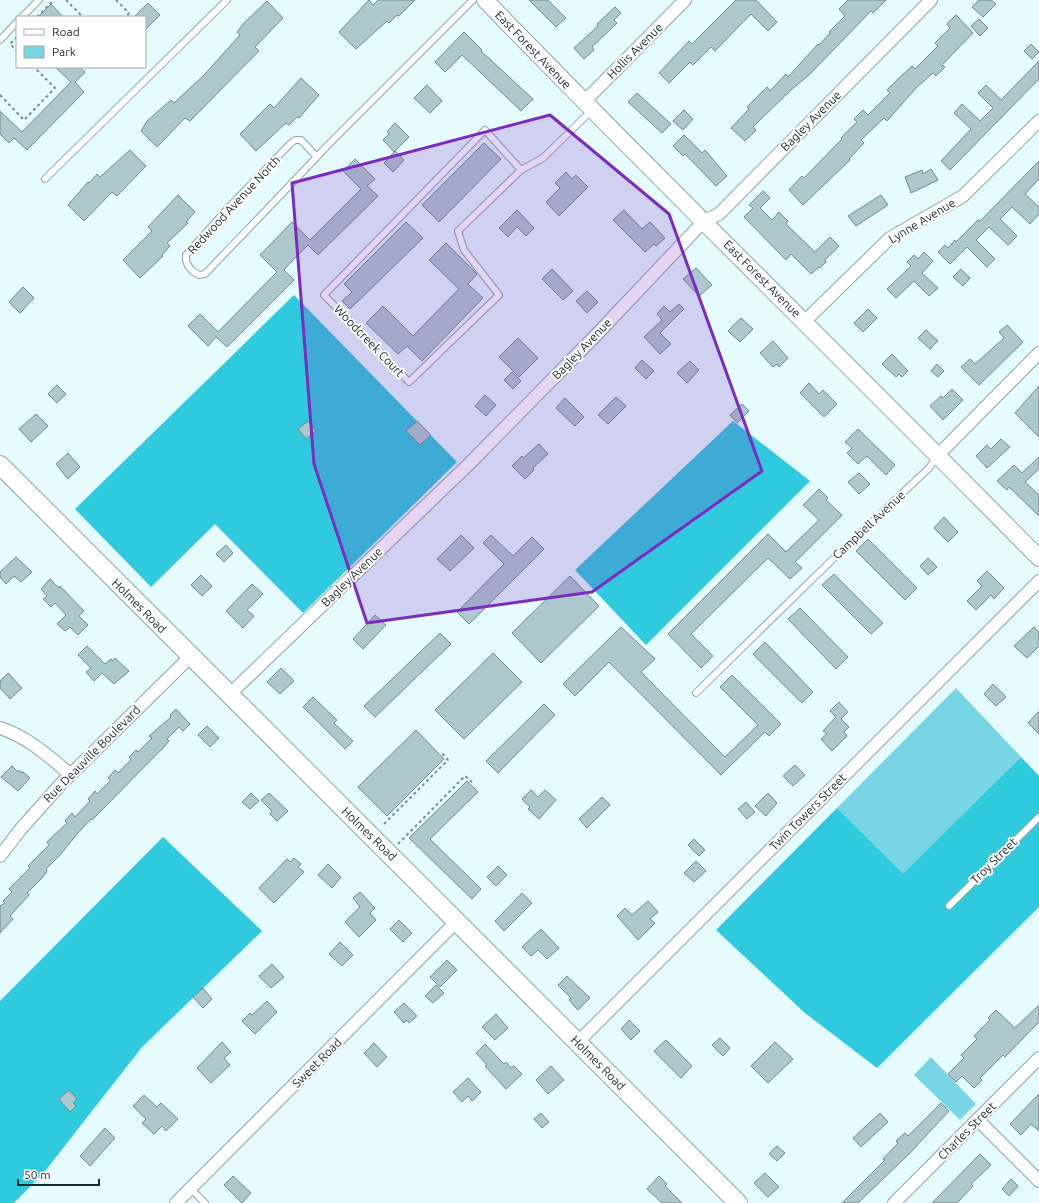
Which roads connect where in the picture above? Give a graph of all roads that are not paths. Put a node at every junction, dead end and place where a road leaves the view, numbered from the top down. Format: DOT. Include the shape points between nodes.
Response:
graph roads {
  1 [pos="39,0"];
  2 [pos="227,0"];
  3 [pos="473,0"];
  4 [pos="485,0"];
  5 [pos="685,0"];
  6 [pos="930,0"];
  7 [pos="23,16"];
  8 [pos="16,23"];
  9 [pos="0,40"];
  10 [pos="588,106"];
  11 [pos="1039,121"];
  12 [pos="317,157"];
  13 [pos="521,170"];
  14 [pos="45,179"];
  15 [pos="704,222"];
  16 [pos="805,321"];
  17 [pos="1039,353"];
  18 [pos="938,455"];
  19 [pos="0,465"];
  20 [pos="1039,558"];
  21 [pos="1039,581"];
  22 [pos="190,657"];
  23 [pos="696,693"];
  24 [pos="229,695"];
  25 [pos="0,728"];
  26 [pos="70,774"];
  27 [pos="1039,817"];
  28 [pos="0,856"];
  29 [pos="949,906"];
  30 [pos="457,921"];
  31 [pos="577,1043"];
  32 [pos="1039,1058"];
  33 [pos="978,1120"];
  34 [pos="1039,1181"];
  35 [pos="191,1189"];
  36 [pos="176,1203"];
  37 [pos="205,1203"];
  38 [pos="738,1203"];
  39 [pos="894,1203"];
  1 -- 7 [label="lane"];
  2 -- 14 [label="lane"];
  3 -- 12 [label="lane, Redwood Avenue North"];
  4 -- 10 [label="street, East Forest Avenue"];
  5 -- 10 [label="street, Hollis Avenue"];
  6 -- 15 [label="street, Bagley Avenue" via="719,214"];
  8 -- 9 [label="lane"];
  10 -- 13 [label="lane, Woodcreek Court" via="542,158"];
  10 -- 15 [label="street, East Forest Avenue"];
  11 -- 16 [label="street, Lynne Avenue" via="963,196 890,238"];
  12 -- 12 [label="lane, Redwood Avenue North" via="205,274 199,275 192,271 186,261 186,255 290,144 298,139"];
  13 -- 13 [label="lane, Woodcreek Court" via="485,130 324,295 409,382 499,295 464,250 458,231"];
  15 -- 16 [label="street, East Forest Avenue"];
  15 -- 24 [label="street, Bagley Avenue" via="468,465"];
  16 -- 18 [label="street, East Forest Avenue"];
  17 -- 18 [label="street, Campbell Avenue"];
  18 -- 20 [label="street, East Forest Avenue"];
  18 -- 23 [label="lane, Campbell Avenue" via="929,468"];
  19 -- 22 [label="main road, Holmes Road"];
  21 -- 31 [label="street, Twin Towers Street"];
  22 -- 24 [label="main road, Holmes Road"];
  22 -- 26 [label="street, Rue Deauville Boulevard"];
  24 -- 30 [label="main road, Holmes Road"];
  25 -- 26 [label="street" via="18,734 32,743"];
  26 -- 28 [label="street, Rue Deauville Boulevard"];
  27 -- 29 [label="lane, Troy Street"];
  30 -- 31 [label="main road, Holmes Road"];
  30 -- 35 [label="street, Sweet Road"];
  31 -- 38 [label="main road, Holmes Road"];
  32 -- 33 [label="street, Charles Street"];
  33 -- 34 [label="street"];
  33 -- 39 [label="street, Charles Street"];
  35 -- 36 [label="street, Sweet Road"];
  35 -- 37 [label="lane"];
}
